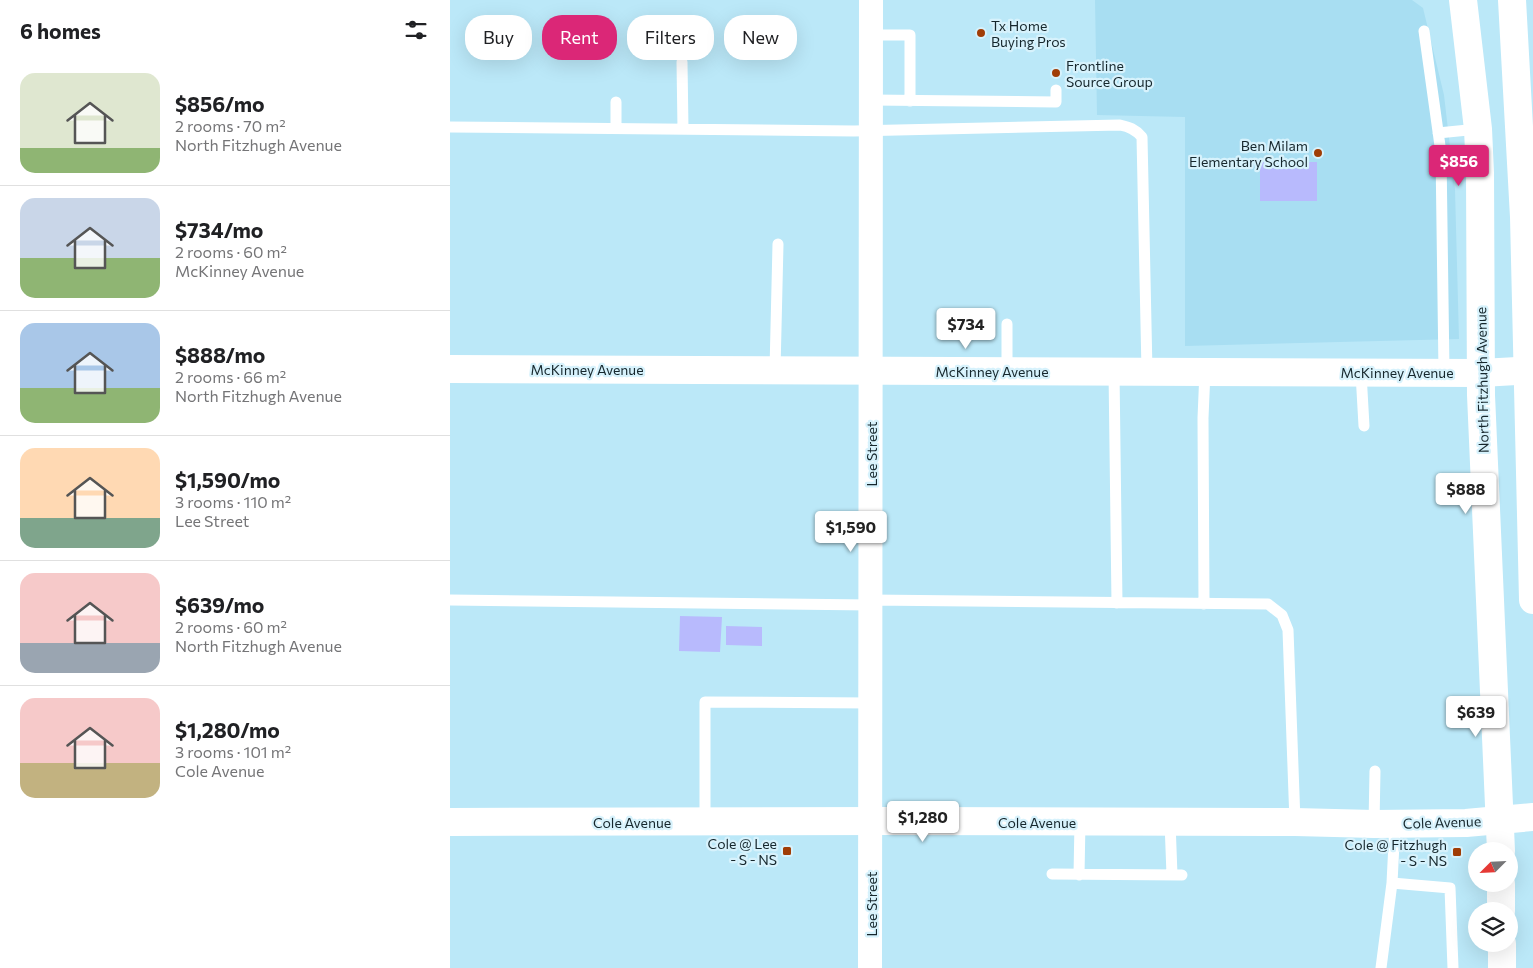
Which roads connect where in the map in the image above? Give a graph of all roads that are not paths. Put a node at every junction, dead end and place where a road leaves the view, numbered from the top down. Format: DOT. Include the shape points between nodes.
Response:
graph roads {
  1 [pos="871,0"];
  2 [pos="1463,0"];
  3 [pos="1512,0"];
  4 [pos="1424,31"];
  5 [pos="871,35"];
  6 [pos="682,62"];
  7 [pos="1056,90"];
  8 [pos="871,100"];
  9 [pos="910,101"];
  10 [pos="616,102"];
  11 [pos="450,127"];
  12 [pos="616,128"];
  13 [pos="683,129"];
  14 [pos="1478,129"];
  15 [pos="871,130"];
  16 [pos="1438,132"];
  17 [pos="1526,132"];
  18 [pos="1528,217"];
  19 [pos="778,244"];
  20 [pos="1007,324"];
  21 [pos="450,369"];
  22 [pos="775,370"];
  23 [pos="871,370"];
  24 [pos="1530,370"];
  25 [pos="1007,371"];
  26 [pos="1114,371"];
  27 [pos="1147,371"];
  28 [pos="1205,371"];
  29 [pos="1361,372"];
  30 [pos="1444,372"];
  31 [pos="1481,373"];
  32 [pos="1364,426"];
  33 [pos="1532,558"];
  34 [pos="1533,587"];
  35 [pos="450,600"];
  36 [pos="1533,600"];
  37 [pos="871,603"];
  38 [pos="1117,603"];
  39 [pos="1204,604"];
  40 [pos="870,703"];
  41 [pos="1375,771"];
  42 [pos="1533,817"];
  43 [pos="1500,820"];
  44 [pos="871,821"];
  45 [pos="450,822"];
  46 [pos="705,822"];
  47 [pos="1080,822"];
  48 [pos="1170,822"];
  49 [pos="1295,822"];
  50 [pos="1385,824"];
  51 [pos="1501,842"];
  52 [pos="1052,874"];
  53 [pos="1079,874"];
  54 [pos="1392,883"];
  55 [pos="1502,952"];
  56 [pos="870,968"];
  57 [pos="1381,968"];
  58 [pos="1453,968"];
  59 [pos="1502,968"];
  1 -- 5 [label="street, Lee Street"];
  2 -- 14 [label="street, North Fitzhugh Avenue"];
  3 -- 17 [label="street"];
  4 -- 16 [label="lane"];
  5 -- 8 [label="street, Lee Street"];
  5 -- 9 [label="lane" via="910,35"];
  6 -- 13 [label="lane"];
  7 -- 9 [label="lane" via="1056,102"];
  8 -- 9 [label="lane"];
  8 -- 15 [label="street, Lee Street"];
  10 -- 12 [label="lane"];
  11 -- 12 [label="lane"];
  12 -- 13 [label="lane"];
  13 -- 15 [label="lane"];
  14 -- 16 [label="lane"];
  14 -- 31 [label="street, North Fitzhugh Avenue"];
  15 -- 23 [label="street, Lee Street"];
  15 -- 27 [label="lane" via="1120,125 1136,130 1142,136"];
  16 -- 30 [label="lane"];
  17 -- 18 [label="street"];
  18 -- 24 [label="street"];
  19 -- 22 [label="lane"];
  20 -- 25 [label="lane"];
  21 -- 22 [label="street, McKinney Avenue"];
  22 -- 23 [label="street, McKinney Avenue"];
  23 -- 25 [label="street, McKinney Avenue"];
  23 -- 37 [label="street, Lee Street"];
  24 -- 31 [label="street, McKinney Avenue"];
  24 -- 33 [label="street"];
  25 -- 26 [label="street, McKinney Avenue"];
  26 -- 27 [label="street, McKinney Avenue"];
  26 -- 38 [label="lane"];
  27 -- 28 [label="street, McKinney Avenue"];
  28 -- 29 [label="street, McKinney Avenue"];
  28 -- 39 [label="lane" via="1202,418"];
  29 -- 30 [label="street, McKinney Avenue"];
  29 -- 32 [label="lane"];
  30 -- 31 [label="street, McKinney Avenue"];
  31 -- 43 [label="street, North Fitzhugh Avenue"];
  33 -- 34 [label="street"];
  34 -- 36 [label="street"];
  35 -- 37 [label="lane"];
  37 -- 38 [label="lane"];
  37 -- 40 [label="street, Lee Street"];
  38 -- 39 [label="lane"];
  39 -- 49 [label="lane" via="1268,604 1276,608 1286,622"];
  40 -- 44 [label="street, Lee Street"];
  40 -- 46 [label="lane" via="705,702"];
  41 -- 50 [label="lane"];
  42 -- 43 [label="street, Cole Avenue"];
  43 -- 50 [label="street, Cole Avenue"];
  43 -- 51 [label="street, North Fitzhugh Avenue"];
  44 -- 46 [label="street, Cole Avenue"];
  44 -- 47 [label="street, Cole Avenue"];
  44 -- 56 [label="street, Lee Street"];
  45 -- 46 [label="street, Cole Avenue"];
  47 -- 48 [label="street, Cole Avenue"];
  47 -- 53 [label="lane"];
  48 -- 49 [label="street, Cole Avenue"];
  48 -- 53 [label="lane" via="1177,875"];
  49 -- 50 [label="street, Cole Avenue"];
  50 -- 54 [label="lane"];
  52 -- 53 [label="lane"];
  54 -- 57 [label="lane"];
  54 -- 58 [label="lane" via="1450,888"];
  55 -- 59 [label="street"];
}
